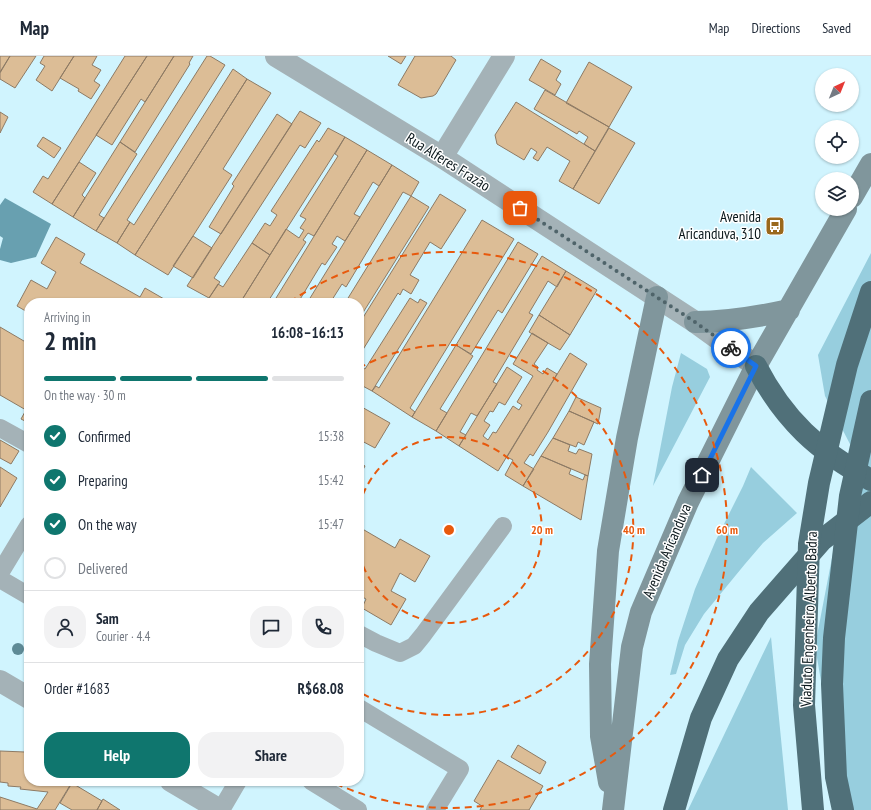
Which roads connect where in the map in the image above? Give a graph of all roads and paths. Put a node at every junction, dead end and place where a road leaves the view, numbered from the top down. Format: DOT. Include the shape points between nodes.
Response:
graph roads {
  1 [pos="276,56"];
  2 [pos="504,56"];
  3 [pos="442,157"];
  4 [pos="871,164"];
  5 [pos="859,185"];
  6 [pos="842,216"];
  7 [pos="871,292"];
  8 [pos="657,297"];
  9 [pos="789,310"];
  10 [pos="695,322"];
  11 [pos="756,366"];
  12 [pos="871,401"];
  13 [pos="0,428"];
  14 [pos="24,441"];
  15 [pos="871,480"];
  16 [pos="871,502"];
  17 [pos="503,526"];
  18 [pos="24,533"];
  19 [pos="0,573"];
  20 [pos="0,579"];
  21 [pos="24,593"];
  22 [pos="364,637"];
  23 [pos="0,681"];
  24 [pos="24,695"];
  25 [pos="364,711"];
  26 [pos="179,786"];
  27 [pos="235,786"];
  28 [pos="319,786"];
  29 [pos="613,809"];
  30 [pos="220,810"];
  31 [pos="358,810"];
  32 [pos="435,810"];
  33 [pos="674,810"];
  34 [pos="813,810"];
  35 [pos="843,810"];
  1 -- 3 [label="street, Rua Alferes Frazão"];
  2 -- 3 [label="street"];
  3 -- 8 [label="street, Rua Alferes Frazão"];
  4 -- 5 [label="main road"];
  6 -- 9 [label="main road, Avenida Aricanduva"];
  7 -- 34 [label="highway, Viaduto Engenheiro Alberto Badra, bridge" via="847,365 809,544 804,705"];
  8 -- 10 [label="street, Rua Alferes Frazão"];
  8 -- 29 [label="main road" via="627,438 608,550 600,664 601,736"];
  9 -- 10 [label="main road" via="742,319"];
  9 -- 11 [label="main road, Avenida Aricanduva"];
  10 -- 11 [label="street, Rua Alferes Frazão"];
  11 -- 15 [label="highway" via="764,383 807,436 840,463"];
  11 -- 29 [label="main road, Avenida Aricanduva" via="688,502 641,612 632,647"];
  12 -- 35 [label="highway, Viaduto Engenheiro Alberto Badra, bridge" via="850,496 834,638 832,684 836,777"];
  13 -- 14 [label="lane"];
  16 -- 33 [label="highway" via="822,540 759,612 732,653 701,718"];
  17 -- 22 [label="lane" via="414,646 400,653"];
  18 -- 19 [label="lane"];
  20 -- 21 [label="lane"];
  23 -- 24 [label="street"];
  25 -- 32 [label="lane" via="460,769"];
  26 -- 30 [label="street"];
  27 -- 30 [label="lane"];
  28 -- 31 [label="lane"];
}
